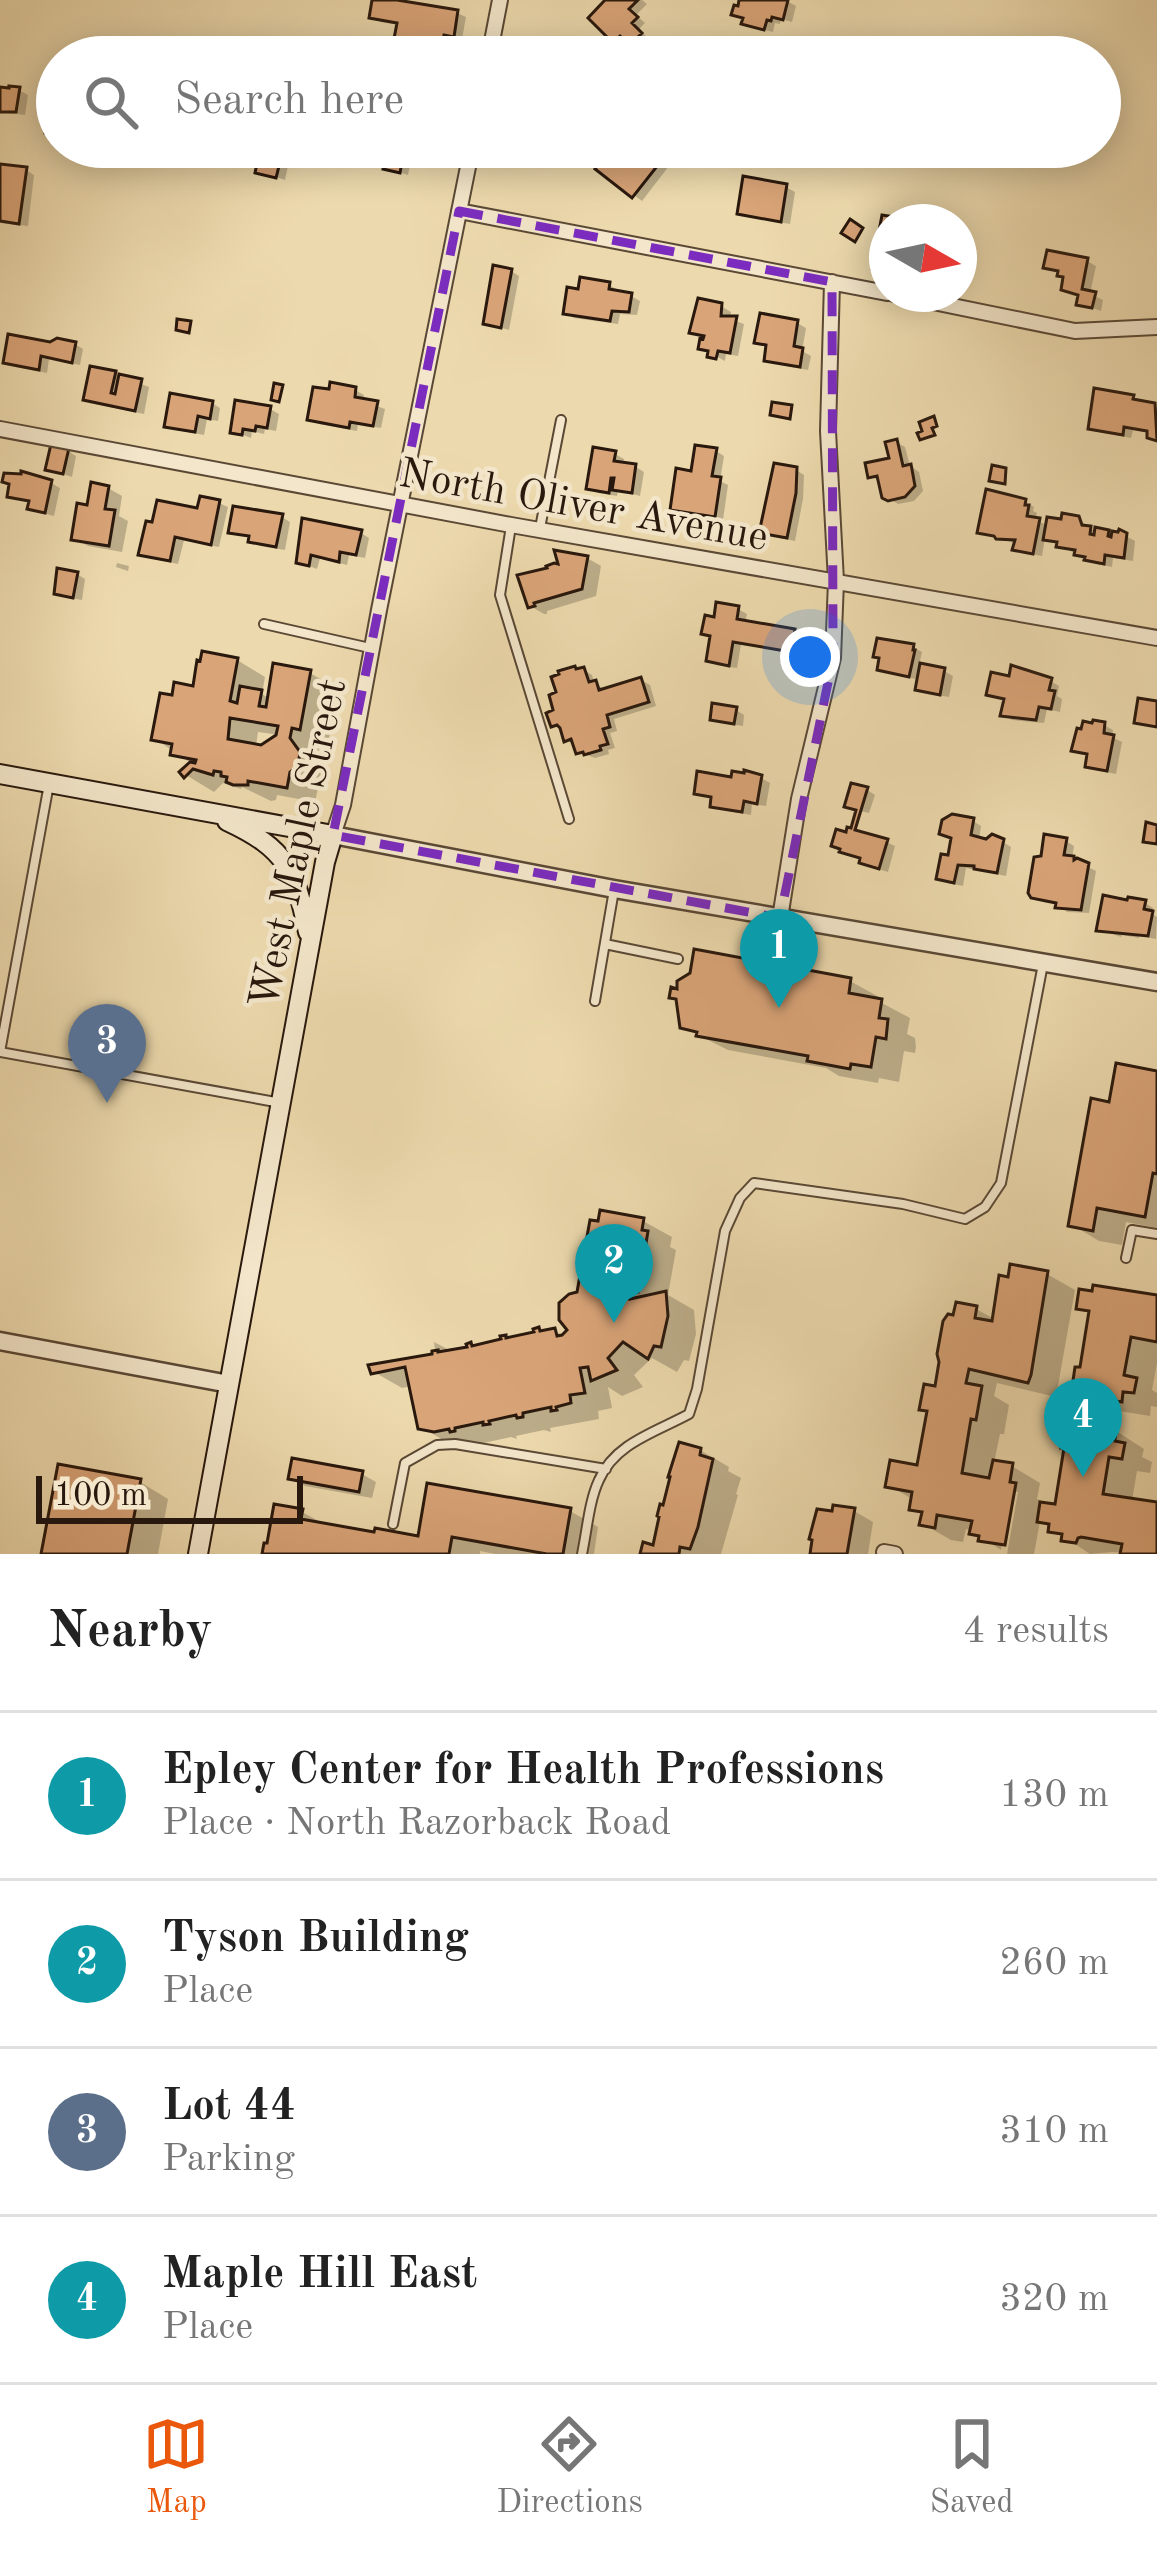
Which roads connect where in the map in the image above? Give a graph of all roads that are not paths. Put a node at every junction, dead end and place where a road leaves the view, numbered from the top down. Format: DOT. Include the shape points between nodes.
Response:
graph roads {
  1 [pos="500,0"];
  2 [pos="493,36"];
  3 [pos="468,168"];
  4 [pos="459,211"];
  5 [pos="832,281"];
  6 [pos="869,289"];
  7 [pos="977,311"];
  8 [pos="1157,327"];
  9 [pos="560,420"];
  10 [pos="0,429"];
  11 [pos="400,504"];
  12 [pos="512,525"];
  13 [pos="540,530"];
  14 [pos="836,581"];
  15 [pos="264,624"];
  16 [pos="1157,638"];
  17 [pos="372,648"];
  18 [pos="0,774"];
  19 [pos="50,783"];
  20 [pos="206,812"];
  21 [pos="569,819"];
  22 [pos="334,835"];
  23 [pos="614,889"];
  24 [pos="780,918"];
  25 [pos="310,942"];
  26 [pos="604,944"];
  27 [pos="678,959"];
  28 [pos="1043,963"];
  29 [pos="1157,982"];
  30 [pos="595,1001"];
  31 [pos="0,1052"];
  32 [pos="280,1102"];
  33 [pos="1157,1234"];
  34 [pos="1126,1258"];
  35 [pos="0,1341"];
  36 [pos="229,1384"];
  37 [pos="606,1469"];
  38 [pos="394,1524"];
  39 [pos="198,1554"];
  40 [pos="582,1554"];
  1 -- 2 [label="street"];
  3 -- 4 [label="street, West Maple Street"];
  4 -- 5 [label="street"];
  4 -- 11 [label="street, West Maple Street"];
  5 -- 6 [label="street"];
  5 -- 14 [label="street"];
  7 -- 8 [label="street" via="1076,331"];
  9 -- 13 [label="lane"];
  10 -- 11 [label="street, North Oliver Avenue"];
  11 -- 12 [label="street, North Oliver Avenue"];
  11 -- 17 [label="street, West Maple Street"];
  12 -- 13 [label="street, North Oliver Avenue"];
  12 -- 21 [label="lane" via="500,595"];
  13 -- 14 [label="street, North Oliver Avenue"];
  14 -- 16 [label="street, North Oliver Avenue"];
  14 -- 24 [label="street" via="833,658"];
  15 -- 17 [label="lane"];
  17 -- 22 [label="street, West Maple Street"];
  18 -- 19 [label="main road"];
  19 -- 20 [label="main road"];
  19 -- 31 [label="lane"];
  20 -- 22 [label="main road"];
  20 -- 25 [label="main road" via="273,848 293,872"];
  22 -- 23 [label="street"];
  22 -- 25 [label="main road, West Maple Street"];
  23 -- 24 [label="street"];
  23 -- 26 [label="lane"];
  24 -- 28 [label="street"];
  25 -- 32 [label="main road, West Maple Street"];
  26 -- 27 [label="lane"];
  26 -- 30 [label="lane"];
  28 -- 29 [label="street"];
  28 -- 37 [label="lane" via="1001,1183 985,1207 965,1219 754,1183 725,1231 689,1414 617,1453"];
  31 -- 32 [label="lane"];
  32 -- 36 [label="main road, West Maple Street"];
  33 -- 34 [label="lane" via="1132,1230"];
  35 -- 36 [label="street"];
  36 -- 39 [label="main road, West Maple Street"];
  37 -- 38 [label="lane" via="437,1444 405,1463"];
  37 -- 40 [label="lane"];
}
